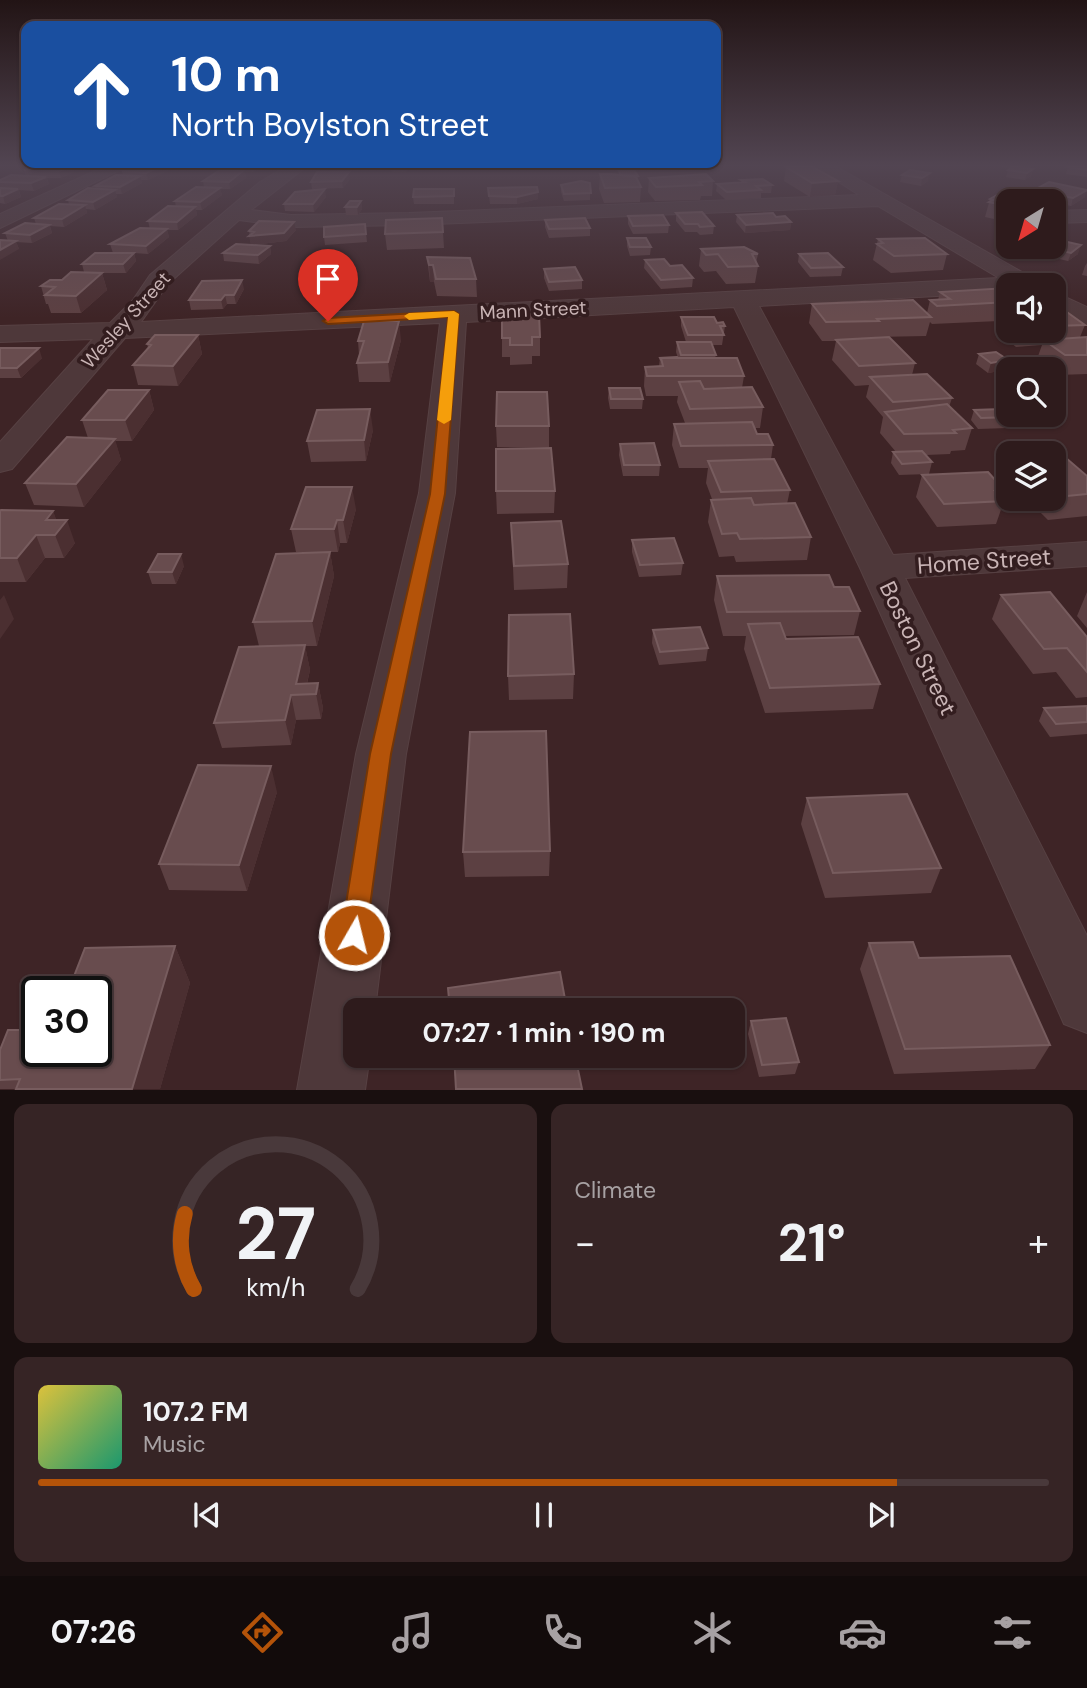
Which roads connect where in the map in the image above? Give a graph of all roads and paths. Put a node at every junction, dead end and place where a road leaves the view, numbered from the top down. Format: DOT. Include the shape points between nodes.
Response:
graph roads {
  1 [pos="234,217"];
  2 [pos="259,217"];
  3 [pos="462,217"];
  4 [pos="915,217"];
  5 [pos="1012,273"];
  6 [pos="996,286"];
  7 [pos="743,299"];
  8 [pos="1066,306"];
  9 [pos="454,314"];
  10 [pos="1087,317"];
  11 [pos="117,331"];
  12 [pos="0,334"];
  13 [pos="0,463"];
  14 [pos="1087,554"];
  15 [pos="880,568"];
  16 [pos="1087,1002"];
  17 [pos="331,1090"];
  1 -- 11 [label="street, Wesley Street" via="158,280 143,305"];
  2 -- 3 [label="street" via="291,221"];
  4 -- 5 [label="street" via="989,253"];
  6 -- 7 [label="street, Mann Street"];
  7 -- 9 [label="street, Mann Street"];
  7 -- 15 [label="street, Boston Street"];
  8 -- 10 [label="street"];
  9 -- 11 [label="street, Mann Street"];
  9 -- 17 [label="street" via="438,494 381,754"];
  11 -- 12 [label="street, Mann Street"];
  11 -- 13 [label="street, Wesley Street"];
  14 -- 15 [label="street, Home Street"];
  15 -- 16 [label="street, Boston Street"];
}
